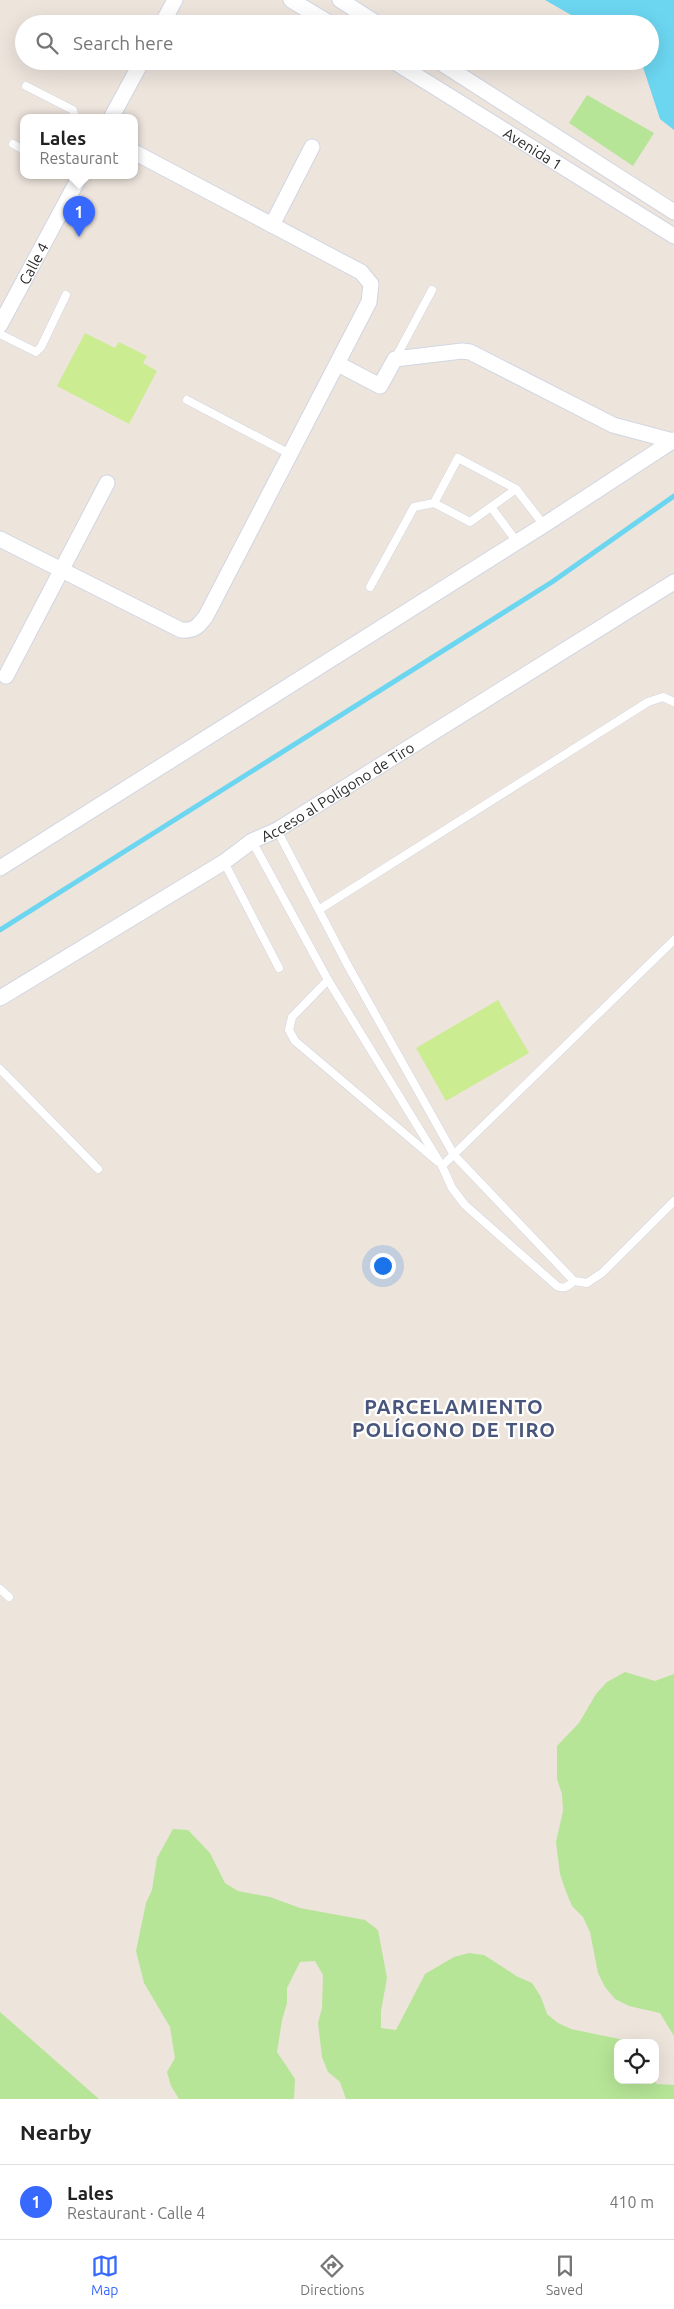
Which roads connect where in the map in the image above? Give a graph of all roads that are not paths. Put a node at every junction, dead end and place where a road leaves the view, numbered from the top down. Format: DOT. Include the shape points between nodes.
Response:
graph roads {
  1 [pos="175,0"];
  2 [pos="292,0"];
  3 [pos="340,0"];
  4 [pos="167,15"];
  5 [pos="316,15"];
  6 [pos="364,15"];
  7 [pos="137,70"];
  8 [pos="407,70"];
  9 [pos="452,70"];
  10 [pos="26,86"];
  11 [pos="74,114"];
  12 [pos="113,114"];
  13 [pos="13,144"];
  14 [pos="312,147"];
  15 [pos="20,148"];
  16 [pos="138,154"];
  17 [pos="75,179"];
  18 [pos="674,212"];
  19 [pos="272,225"];
  20 [pos="674,236"];
  21 [pos="432,290"];
  22 [pos="66,295"];
  23 [pos="0,325"];
  24 [pos="0,334"];
  25 [pos="395,358"];
  26 [pos="338,364"];
  27 [pos="187,400"];
  28 [pos="673,440"];
  29 [pos="290,454"];
  30 [pos="107,483"];
  31 [pos="516,489"];
  32 [pos="434,503"];
  33 [pos="491,507"];
  34 [pos="544,526"];
  35 [pos="0,538"];
  36 [pos="517,542"];
  37 [pos="61,570"];
  38 [pos="674,582"];
  39 [pos="370,587"];
  40 [pos="6,676"];
  41 [pos="674,702"];
  42 [pos="277,830"];
  43 [pos="252,841"];
  44 [pos="224,862"];
  45 [pos="0,868"];
  46 [pos="320,909"];
  47 [pos="674,940"];
  48 [pos="279,968"];
  49 [pos="328,980"];
  50 [pos="0,998"];
  51 [pos="0,1068"];
  52 [pos="454,1155"];
  53 [pos="442,1166"];
  54 [pos="98,1169"];
  55 [pos="674,1200"];
  56 [pos="574,1281"];
  57 [pos="0,1589"];
  58 [pos="10,1597"];
  1 -- 4 [label="street"];
  2 -- 5 [label="street"];
  3 -- 6 [label="street"];
  7 -- 12 [label="street"];
  8 -- 20 [label="street, Avenida 1"];
  9 -- 18 [label="street, Avenida 1"];
  10 -- 11 [label="lane" via="73,110"];
  13 -- 15 [label="lane"];
  14 -- 19 [label="street"];
  16 -- 19 [label="street"];
  17 -- 23 [label="street, Calle 4"];
  19 -- 26 [label="street" via="361,272 371,284 369,302"];
  21 -- 25 [label="lane"];
  22 -- 24 [label="lane" via="36,352"];
  25 -- 26 [label="street" via="380,386"];
  25 -- 28 [label="street" via="470,352 614,425"];
  26 -- 29 [label="street"];
  27 -- 29 [label="lane"];
  28 -- 34 [label="street"];
  29 -- 37 [label="street" via="197,628 181,630"];
  30 -- 37 [label="street"];
  31 -- 32 [label="lane" via="458,458"];
  31 -- 33 [label="lane"];
  31 -- 34 [label="lane"];
  32 -- 33 [label="lane" via="470,522"];
  32 -- 39 [label="lane" via="414,507"];
  33 -- 36 [label="lane"];
  34 -- 36 [label="street"];
  35 -- 37 [label="street"];
  36 -- 45 [label="street"];
  37 -- 40 [label="street"];
  38 -- 42 [label="street, Acceso al Polígono de Tiro"];
  41 -- 46 [label="lane" via="663,697 648,702"];
  42 -- 43 [label="street, Acceso al Polígono de Tiro"];
  42 -- 46 [label="lane"];
  43 -- 44 [label="street, Acceso al Polígono de Tiro"];
  43 -- 49 [label="lane"];
  44 -- 48 [label="lane"];
  44 -- 50 [label="street, Acceso al Polígono de Tiro"];
  46 -- 52 [label="lane" via="347,964"];
  47 -- 52 [label="lane"];
  49 -- 53 [label="lane"];
  49 -- 53 [label="lane" via="292,1017 288,1030 295,1041"];
  51 -- 54 [label="lane"];
  52 -- 53 [label="lane"];
  52 -- 56 [label="lane"];
  53 -- 56 [label="lane" via="452,1188 465,1205 543,1273 561,1288"];
  55 -- 56 [label="lane" via="602,1273 587,1283"];
  57 -- 58 [label="lane"];
}
